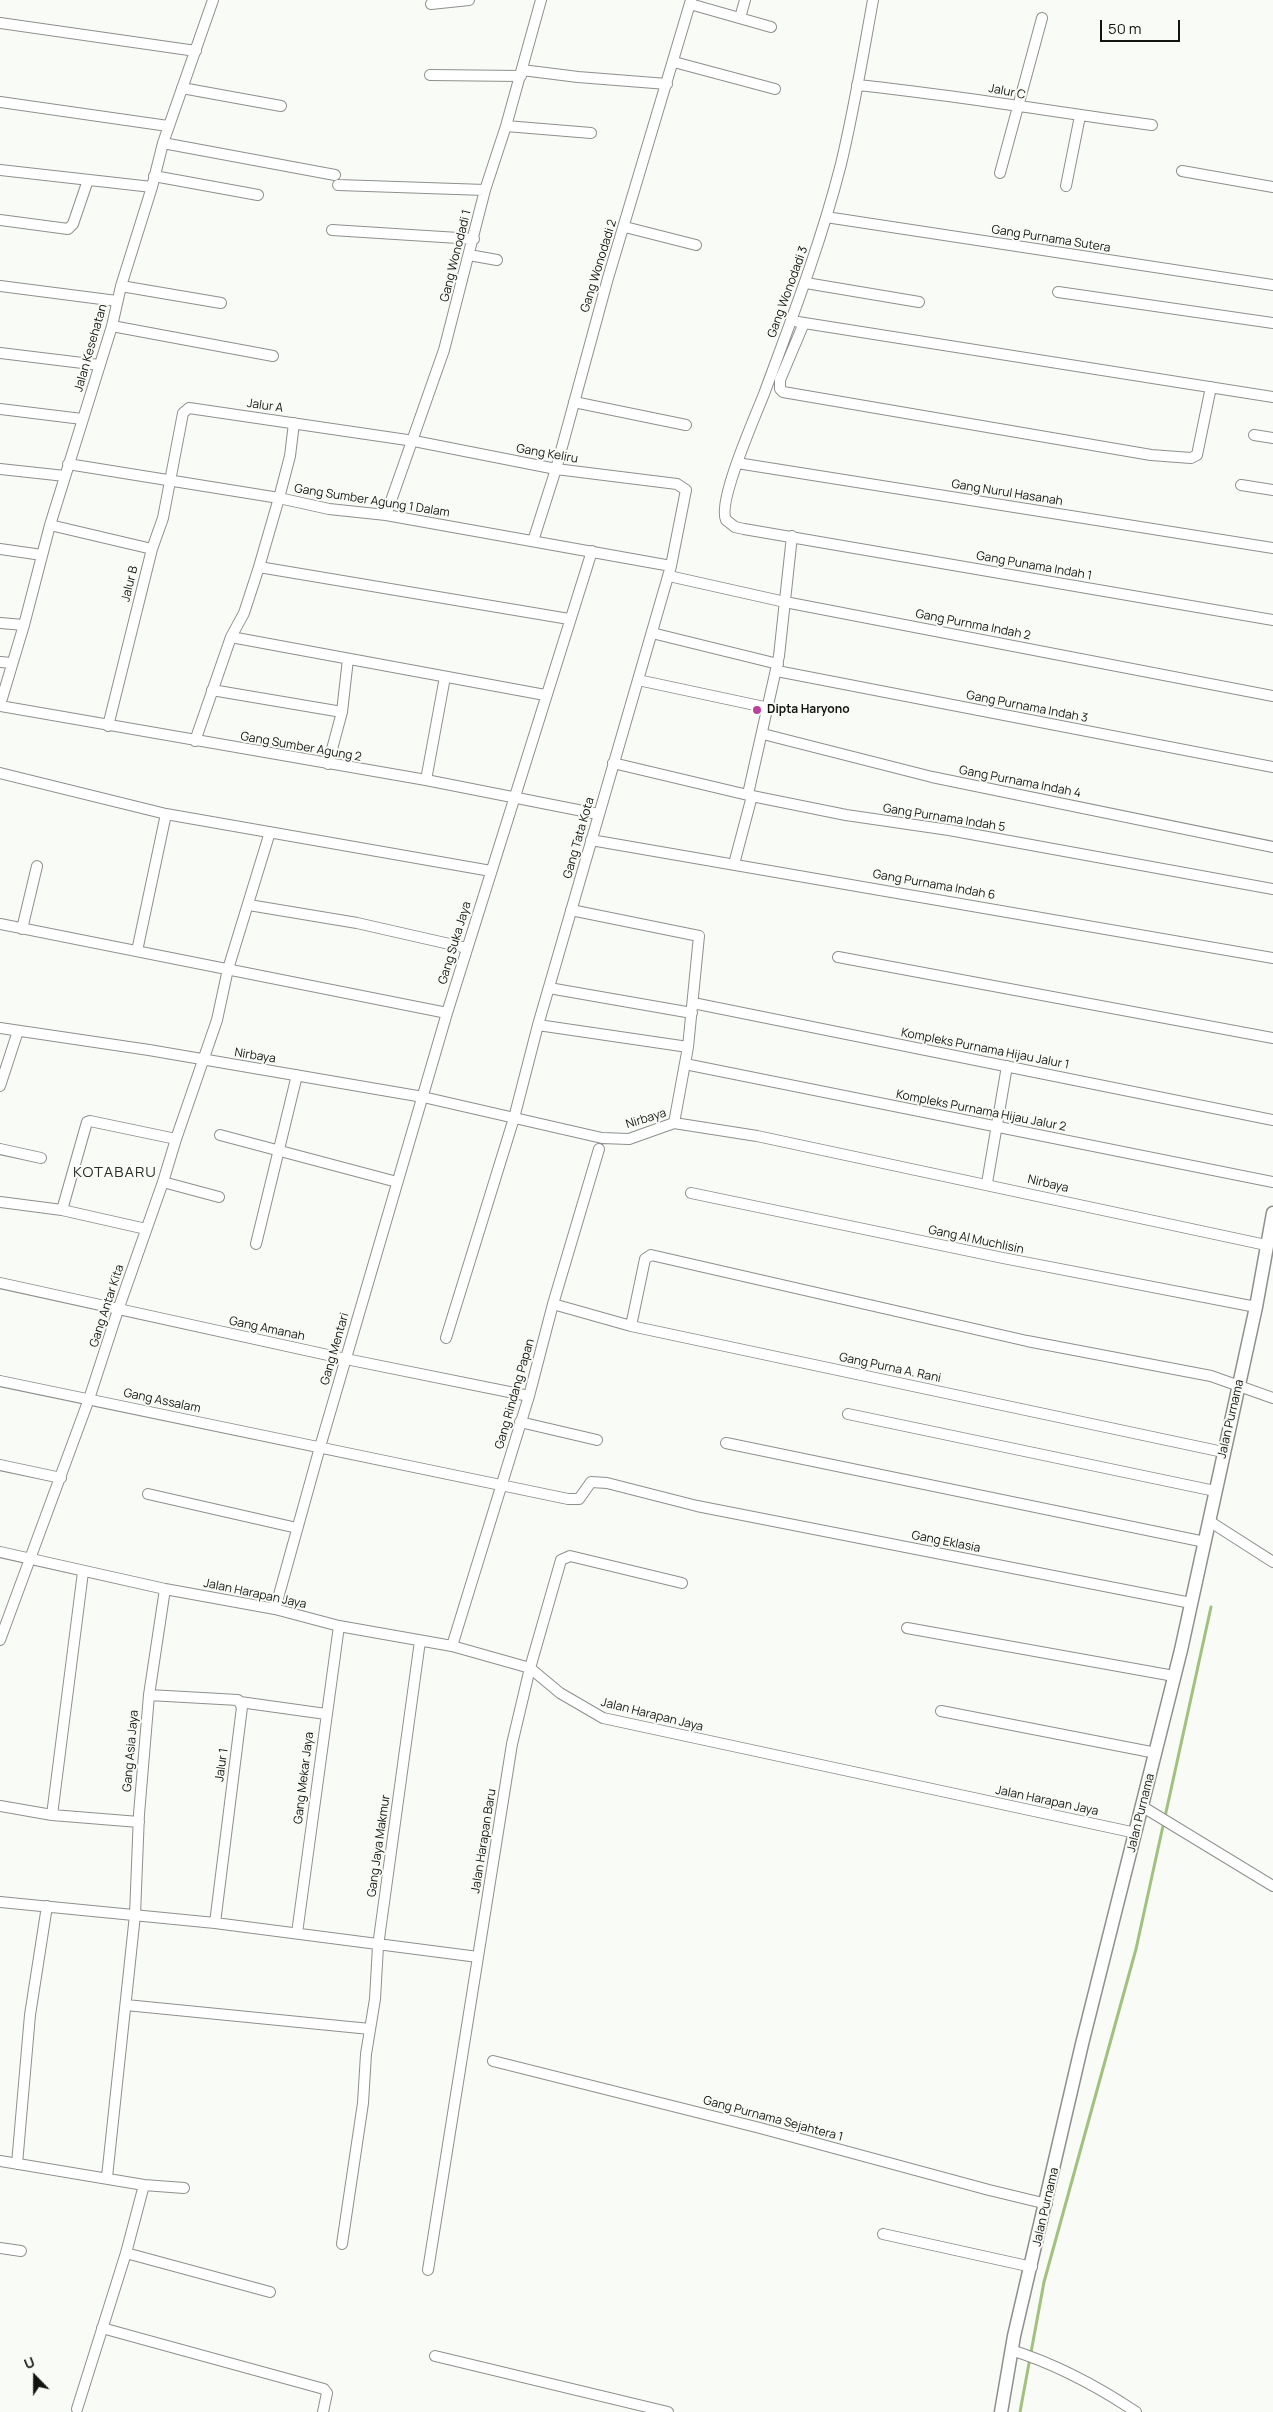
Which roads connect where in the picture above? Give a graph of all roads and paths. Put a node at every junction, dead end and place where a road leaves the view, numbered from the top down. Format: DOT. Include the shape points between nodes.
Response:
graph roads {
  1 [pos="213,0"];
  2 [pos="469,0"];
  3 [pos="541,0"];
  4 [pos="745,0"];
  5 [pos="873,0"];
  6 [pos="691,2"];
  7 [pos="432,4"];
  8 [pos="740,18"];
  9 [pos="1042,18"];
  10 [pos="0,24"];
  11 [pos="771,27"];
  12 [pos="196,51"];
  13 [pos="674,62"];
  14 [pos="522,73"];
  15 [pos="430,75"];
  16 [pos="667,84"];
  17 [pos="857,85"];
  18 [pos="182,88"];
  19 [pos="775,89"];
  20 [pos="0,102"];
  21 [pos="281,106"];
  22 [pos="1018,107"];
  23 [pos="1080,116"];
  24 [pos="1152,125"];
  25 [pos="168,126"];
  26 [pos="506,126"];
  27 [pos="591,133"];
  28 [pos="163,143"];
  29 [pos="0,170"];
  30 [pos="1182,170"];
  31 [pos="1000,173"];
  32 [pos="154,176"];
  33 [pos="88,180"];
  34 [pos="1066,186"];
  35 [pos="152,187"];
  36 [pos="1273,187"];
  37 [pos="484,190"];
  38 [pos="258,195"];
  39 [pos="826,217"];
  40 [pos="0,220"];
  41 [pos="625,227"];
  42 [pos="332,230"];
  43 [pos="474,239"];
  44 [pos="696,246"];
  45 [pos="469,255"];
  46 [pos="497,260"];
  47 [pos="806,283"];
  48 [pos="1273,285"];
  49 [pos="0,286"];
  50 [pos="121,286"];
  51 [pos="1058,292"];
  52 [pos="117,301"];
  53 [pos="919,302"];
  54 [pos="221,303"];
  55 [pos="792,321"];
  56 [pos="804,323"];
  57 [pos="1273,323"];
  58 [pos="112,326"];
  59 [pos="0,353"];
  60 [pos="273,356"];
  61 [pos="99,365"];
  62 [pos="1212,387"];
  63 [pos="1273,397"];
  64 [pos="574,402"];
  65 [pos="0,409"];
  66 [pos="82,419"];
  67 [pos="294,423"];
  68 [pos="686,425"];
  69 [pos="1254,435"];
  70 [pos="1273,438"];
  71 [pos="414,441"];
  72 [pos="738,463"];
  73 [pos="68,464"];
  74 [pos="0,469"];
  75 [pos="556,469"];
  76 [pos="65,476"];
  77 [pos="170,481"];
  78 [pos="677,484"];
  79 [pos="1242,485"];
  80 [pos="1273,490"];
  81 [pos="280,498"];
  82 [pos="386,515"];
  83 [pos="50,525"];
  84 [pos="792,536"];
  85 [pos="533,541"];
  86 [pos="1273,548"];
  87 [pos="0,549"];
  88 [pos="152,549"];
  89 [pos="592,551"];
  90 [pos="42,554"];
  91 [pos="259,567"];
  92 [pos="670,571"];
  93 [pos="785,602"];
  94 [pos="569,619"];
  95 [pos="1273,620"];
  96 [pos="0,622"];
  97 [pos="24,625"];
  98 [pos="652,633"];
  99 [pos="231,637"];
  100 [pos="348,659"];
  101 [pos="0,662"];
  102 [pos="12,663"];
  103 [pos="777,667"];
  104 [pos="445,678"];
  105 [pos="638,680"];
  106 [pos="212,690"];
  107 [pos="545,695"];
  108 [pos="1273,696"];
  109 [pos="0,705"];
  110 [pos="769,708"];
  111 [pos="342,712"];
  112 [pos="108,726"];
  113 [pos="763,734"];
  114 [pos="195,741"];
  115 [pos="613,763"];
  116 [pos="328,764"];
  117 [pos="1273,767"];
  118 [pos="0,773"];
  119 [pos="426,780"];
  120 [pos="750,795"];
  121 [pos="513,798"];
  122 [pos="166,814"];
  123 [pos="598,814"];
  124 [pos="270,832"];
  125 [pos="591,840"];
  126 [pos="1273,848"];
  127 [pos="734,864"];
  128 [pos="38,866"];
  129 [pos="491,872"];
  130 [pos="1273,890"];
  131 [pos="249,905"];
  132 [pos="571,910"];
  133 [pos="0,924"];
  134 [pos="22,929"];
  135 [pos="467,948"];
  136 [pos="137,951"];
  137 [pos="838,957"];
  138 [pos="1273,958"];
  139 [pos="228,969"];
  140 [pos="549,988"];
  141 [pos="692,1008"];
  142 [pos="447,1013"];
  143 [pos="538,1025"];
  144 [pos="0,1028"];
  145 [pos="18,1031"];
  146 [pos="1273,1038"];
  147 [pos="688,1047"];
  148 [pos="203,1060"];
  149 [pos="685,1064"];
  150 [pos="1007,1066"];
  151 [pos="297,1075"];
  152 [pos="0,1086"];
  153 [pos="422,1096"];
  154 [pos="514,1118"];
  155 [pos="1273,1120"];
  156 [pos="674,1123"];
  157 [pos="997,1127"];
  158 [pos="220,1135"];
  159 [pos="176,1139"];
  160 [pos="601,1144"];
  161 [pos="0,1149"];
  162 [pos="278,1150"];
  163 [pos="41,1158"];
  164 [pos="163,1182"];
  165 [pos="397,1182"];
  166 [pos="1273,1182"];
  167 [pos="987,1183"];
  168 [pos="691,1193"];
  169 [pos="219,1197"];
  170 [pos="0,1202"];
  171 [pos="62,1210"];
  172 [pos="1273,1217"];
  173 [pos="146,1229"];
  174 [pos="256,1244"];
  175 [pos="1266,1245"];
  176 [pos="0,1283"];
  177 [pos="553,1304"];
  178 [pos="1256,1307"];
  179 [pos="118,1310"];
  180 [pos="631,1326"];
  181 [pos="446,1338"];
  182 [pos="346,1359"];
  183 [pos="0,1381"];
  184 [pos="1238,1385"];
  185 [pos="529,1396"];
  186 [pos="1273,1398"];
  187 [pos="90,1399"];
  188 [pos="848,1414"];
  189 [pos="520,1422"];
  190 [pos="597,1440"];
  191 [pos="726,1443"];
  192 [pos="320,1447"];
  193 [pos="1223,1452"];
  194 [pos="0,1465"];
  195 [pos="61,1478"];
  196 [pos="501,1485"];
  197 [pos="1215,1490"];
  198 [pos="148,1494"];
  199 [pos="1209,1521"];
  200 [pos="297,1528"];
  201 [pos="1205,1542"];
  202 [pos="0,1552"];
  203 [pos="30,1558"];
  204 [pos="1273,1562"];
  205 [pos="83,1572"];
  206 [pos="682,1583"];
  207 [pos="165,1589"];
  208 [pos="1191,1603"];
  209 [pos="276,1609"];
  210 [pos="339,1626"];
  211 [pos="907,1628"];
  212 [pos="0,1640"];
  213 [pos="420,1641"];
  214 [pos="452,1646"];
  215 [pos="530,1668"];
  216 [pos="1174,1676"];
  217 [pos="149,1695"];
  218 [pos="240,1702"];
  219 [pos="941,1711"];
  220 [pos="326,1714"];
  221 [pos="1156,1753"];
  222 [pos="0,1806"];
  223 [pos="1143,1808"];
  224 [pos="52,1815"];
  225 [pos="138,1822"];
  226 [pos="1136,1833"];
  227 [pos="1273,1886"];
  228 [pos="0,1902"];
  229 [pos="47,1906"];
  230 [pos="135,1915"];
  231 [pos="215,1923"];
  232 [pos="297,1933"];
  233 [pos="378,1946"];
  234 [pos="478,1957"];
  235 [pos="126,2005"];
  236 [pos="370,2029"];
  237 [pos="493,2061"];
  238 [pos="0,2161"];
  239 [pos="17,2164"];
  240 [pos="107,2177"];
  241 [pos="144,2185"];
  242 [pos="184,2188"];
  243 [pos="1047,2204"];
  244 [pos="883,2234"];
  245 [pos="342,2244"];
  246 [pos="0,2248"];
  247 [pos="21,2251"];
  248 [pos="126,2253"];
  249 [pos="1032,2267"];
  250 [pos="428,2270"];
  251 [pos="270,2292"];
  252 [pos="102,2328"];
  253 [pos="1012,2350"];
  254 [pos="435,2356"];
  255 [pos="77,2410"];
  256 [pos="323,2412"];
  257 [pos="668,2412"];
  258 [pos="1001,2412"];
  259 [pos="1136,2412"];
  1 -- 12 [label="street, Jalan Kesehatan"];
  2 -- 7 [label="street"];
  3 -- 14 [label="street, Gang Wonodadi 1"];
  4 -- 8 [label="street"];
  5 -- 17 [label="street, Gang Wonodadi 3"];
  6 -- 8 [label="street"];
  6 -- 13 [label="street, Gang Wonodadi 2"];
  8 -- 11 [label="street"];
  9 -- 22 [label="street"];
  10 -- 12 [label="street"];
  12 -- 18 [label="street, Jalan Kesehatan"];
  13 -- 16 [label="street, Gang Wonodadi 2"];
  13 -- 19 [label="street"];
  14 -- 15 [label="street"];
  14 -- 16 [label="street"];
  14 -- 26 [label="street, Gang Wonodadi 1"];
  16 -- 41 [label="street, Gang Wonodadi 2"];
  17 -- 22 [label="street, Jalur C" via="938,93"];
  17 -- 39 [label="street, Gang Wonodadi 3"];
  18 -- 21 [label="street"];
  18 -- 25 [label="street, Jalan Kesehatan"];
  20 -- 25 [label="street"];
  22 -- 23 [label="street, Jalur C"];
  22 -- 31 [label="street"];
  23 -- 24 [label="street, Jalur C"];
  23 -- 34 [label="street"];
  25 -- 28 [label="street, Jalan Kesehatan"];
  26 -- 27 [label="street"];
  26 -- 37 [label="street, Gang Wonodadi 1"];
  28 -- 32 [label="street, Jalan Kesehatan"];
  28 -- 37 [label="street" via="337,180"];
  29 -- 33 [label="street"];
  30 -- 36 [label="street"];
  32 -- 35 [label="street, Jalan Kesehatan"];
  32 -- 38 [label="street"];
  33 -- 35 [label="street"];
  33 -- 40 [label="street" via="73,224 68,229"];
  35 -- 50 [label="street, Jalan Kesehatan"];
  37 -- 43 [label="street, Gang Wonodadi 1"];
  39 -- 47 [label="street, Gang Wonodadi 3"];
  39 -- 48 [label="street, Gang Purnama Sutera"];
  41 -- 44 [label="street"];
  41 -- 64 [label="street, Gang Wonodadi 2"];
  42 -- 43 [label="street"];
  43 -- 45 [label="street, Gang Wonodadi 1"];
  45 -- 46 [label="street"];
  45 -- 71 [label="street, Gang Wonodadi 1" via="444,350"];
  47 -- 53 [label="street"];
  47 -- 55 [label="street, Gang Wonodadi 3"];
  49 -- 52 [label="street"];
  50 -- 52 [label="street, Jalan Kesehatan"];
  50 -- 54 [label="street"];
  51 -- 57 [label="street"];
  52 -- 58 [label="street, Jalan Kesehatan"];
  55 -- 56 [label="street"];
  55 -- 72 [label="street, Gang Wonodadi 3"];
  56 -- 62 [label="street"];
  56 -- 62 [label="street" via="780,380 780,389 784,392 1152,456 1191,458 1197,455"];
  58 -- 60 [label="street"];
  58 -- 61 [label="street, Jalan Kesehatan"];
  59 -- 61 [label="street"];
  61 -- 66 [label="street, Jalan Kesehatan"];
  62 -- 63 [label="street"];
  64 -- 68 [label="street"];
  64 -- 75 [label="street, Gang Wonodadi 2"];
  65 -- 66 [label="street"];
  66 -- 73 [label="street, Jalan Kesehatan"];
  67 -- 71 [label="street, Jalur A"];
  67 -- 77 [label="street, Jalur A" via="186,409"];
  67 -- 81 [label="street"];
  69 -- 70 [label="street"];
  71 -- 75 [label="street, Gang Keliru"];
  71 -- 82 [label="street, Gang Wonodadi 1"];
  72 -- 84 [label="street, Gang Wonodadi 3" via="724,504 726,520 735,527"];
  72 -- 86 [label="street, Gang Nurul Hasanah"];
  73 -- 76 [label="street, Jalan Kesehatan"];
  73 -- 77 [label="street, Gang Sumber Agung 1 Dalam"];
  74 -- 76 [label="street"];
  75 -- 78 [label="street, Gang Keliru"];
  75 -- 85 [label="street, Gang Wonodadi 2"];
  76 -- 83 [label="street, Jalan Kesehatan"];
  77 -- 81 [label="street, Gang Sumber Agung 1 Dalam"];
  77 -- 88 [label="street, Jalur B" via="163,518"];
  78 -- 92 [label="street, Gang Tata Kota" via="687,492"];
  79 -- 80 [label="street"];
  81 -- 82 [label="street, Gang Sumber Agung 1 Dalam" via="329,509"];
  81 -- 91 [label="street"];
  82 -- 85 [label="street, Gang Sumber Agung 1 Dalam"];
  83 -- 88 [label="street"];
  83 -- 90 [label="street, Jalan Kesehatan"];
  84 -- 93 [label="street"];
  84 -- 95 [label="street, Gang Punama Indah 1"];
  85 -- 89 [label="street, Gang Sumber Agung 1 Dalam"];
  87 -- 90 [label="street"];
  88 -- 112 [label="street, Jalur B"];
  89 -- 92 [label="street, Gang Sumber Agung 1 Dalam"];
  89 -- 94 [label="street, Gang Suka Jaya"];
  90 -- 97 [label="street, Jalan Kesehatan"];
  91 -- 94 [label="street"];
  91 -- 99 [label="street" via="244,613"];
  92 -- 93 [label="street, Gang Purnma Indah 2"];
  92 -- 98 [label="street, Gang Tata Kota"];
  93 -- 103 [label="street"];
  93 -- 108 [label="street, Gang Purnma Indah 2"];
  94 -- 107 [label="street, Gang Suka Jaya"];
  96 -- 97 [label="street"];
  97 -- 102 [label="street, Jalan Kesehatan"];
  98 -- 103 [label="street, Gang Purnama Indah 3"];
  98 -- 105 [label="street, Gang Tata Kota"];
  99 -- 100 [label="street"];
  99 -- 106 [label="street"];
  100 -- 104 [label="street"];
  100 -- 111 [label="street"];
  101 -- 102 [label="street"];
  102 -- 109 [label="street, Jalan Kesehatan"];
  103 -- 110 [label="street"];
  103 -- 117 [label="street, Gang Purnama Indah 3"];
  104 -- 107 [label="street"];
  104 -- 119 [label="street"];
  105 -- 110 [label="street"];
  105 -- 115 [label="street, Gang Tata Kota"];
  106 -- 111 [label="street"];
  106 -- 114 [label="street"];
  107 -- 121 [label="street, Gang Suka Jaya"];
  109 -- 112 [label="street, Gang Sumber Agung 2"];
  110 -- 113 [label="street"];
  111 -- 116 [label="street"];
  112 -- 114 [label="street, Gang Sumber Agung 2"];
  113 -- 120 [label="street"];
  113 -- 126 [label="street, Gang Purnama Indah 4" via="932,777"];
  114 -- 116 [label="street, Gang Sumber Agung 2"];
  115 -- 120 [label="street, Gang Purnama Indah 5"];
  115 -- 123 [label="street, Gang Tata Kota"];
  116 -- 119 [label="street, Gang Sumber Agung 2"];
  118 -- 122 [label="street"];
  119 -- 121 [label="street, Gang Sumber Agung 2"];
  120 -- 127 [label="street"];
  120 -- 130 [label="street, Gang Purnama Indah 5" via="846,815 950,830"];
  121 -- 123 [label="street, Gang Sumber Agung 2"];
  121 -- 129 [label="street, Gang Suka Jaya"];
  122 -- 124 [label="street"];
  122 -- 136 [label="street"];
  123 -- 125 [label="street, Gang Tata Kota"];
  124 -- 129 [label="street"];
  124 -- 131 [label="street, Gang Antar Kita"];
  125 -- 127 [label="street, Gang Purnama Indah 6"];
  125 -- 132 [label="street, Gang Tata Kota"];
  127 -- 138 [label="street, Gang Purnama Indah 6"];
  128 -- 134 [label="street"];
  129 -- 135 [label="street, Gang Suka Jaya"];
  131 -- 135 [label="street" via="357,923"];
  131 -- 139 [label="street, Gang Antar Kita"];
  132 -- 140 [label="street, Gang Tata Kota"];
  132 -- 141 [label="street" via="699,936"];
  133 -- 134 [label="street"];
  134 -- 136 [label="street"];
  135 -- 142 [label="street, Gang Suka Jaya"];
  136 -- 139 [label="street"];
  137 -- 146 [label="street"];
  139 -- 142 [label="street"];
  139 -- 148 [label="street, Gang Antar Kita" via="217,1020"];
  140 -- 141 [label="street, Kompleks Purnama Hijau Jalur 1"];
  140 -- 143 [label="street, Gang Tata Kota"];
  141 -- 147 [label="street"];
  141 -- 150 [label="street, Kompleks Purnama Hijau Jalur 1"];
  142 -- 153 [label="street, Gang Suka Jaya"];
  143 -- 147 [label="street"];
  143 -- 154 [label="street, Gang Tata Kota"];
  144 -- 145 [label="street, Nirbaya"];
  145 -- 148 [label="street, Nirbaya"];
  145 -- 152 [label="street"];
  147 -- 149 [label="street"];
  148 -- 151 [label="street, Nirbaya"];
  148 -- 159 [label="street, Gang Antar Kita"];
  149 -- 156 [label="street"];
  149 -- 157 [label="street, Kompleks Purnama Hijau Jalur 2"];
  150 -- 155 [label="street, Kompleks Purnama Hijau Jalur 1"];
  150 -- 157 [label="street"];
  151 -- 153 [label="street, Nirbaya"];
  151 -- 162 [label="street"];
  153 -- 154 [label="street, Nirbaya"];
  153 -- 165 [label="street, Gang Mentari"];
  154 -- 160 [label="street, Nirbaya"];
  154 -- 181 [label="street, Gang Tata Kota"];
  156 -- 160 [label="street, Nirbaya" via="629,1139"];
  156 -- 167 [label="street, Nirbaya" via="757,1136"];
  157 -- 166 [label="street, Kompleks Purnama Hijau Jalur 2"];
  157 -- 167 [label="street"];
  158 -- 162 [label="street"];
  159 -- 164 [label="street, Gang Antar Kita"];
  159 -- 171 [label="street" via="86,1122"];
  160 -- 177 [label="street, Gang Rindang Papan"];
  161 -- 163 [label="street"];
  162 -- 165 [label="street"];
  162 -- 174 [label="street"];
  164 -- 169 [label="street"];
  164 -- 173 [label="street, Gang Antar Kita"];
  165 -- 182 [label="street, Gang Mentari"];
  167 -- 175 [label="street, Nirbaya"];
  168 -- 178 [label="street, Gang Al Muchlisin"];
  170 -- 171 [label="street"];
  171 -- 173 [label="street"];
  172 -- 175 [label="street, Jalan Purnama"];
  173 -- 179 [label="street, Gang Antar Kita"];
  175 -- 178 [label="street, Jalan Purnama"];
  176 -- 179 [label="street, Gang Amanah"];
  177 -- 180 [label="street, Gang Purna A. Rani"];
  177 -- 185 [label="street, Gang Rindang Papan"];
  178 -- 184 [label="street, Jalan Purnama"];
  179 -- 182 [label="street, Gang Amanah"];
  179 -- 187 [label="street, Gang Antar Kita"];
  180 -- 184 [label="street" via="645,1259 651,1255 927,1320 1134,1364 1211,1376"];
  180 -- 193 [label="street, Gang Purna A. Rani"];
  182 -- 185 [label="street, Gang Amanah"];
  182 -- 192 [label="street, Gang Mentari"];
  183 -- 187 [label="street, Gang Assalam"];
  184 -- 186 [label="street"];
  184 -- 193 [label="street, Jalan Purnama"];
  185 -- 189 [label="street, Gang Rindang Papan"];
  187 -- 192 [label="street, Gang Assalam"];
  187 -- 195 [label="street, Gang Antar Kita"];
  188 -- 197 [label="street"];
  189 -- 190 [label="street"];
  189 -- 196 [label="street, Gang Rindang Papan"];
  191 -- 201 [label="street"];
  192 -- 196 [label="street, Gang Assalam"];
  192 -- 200 [label="street, Gang Mentari"];
  193 -- 197 [label="street, Jalan Purnama"];
  194 -- 195 [label="street"];
  195 -- 203 [label="street, Gang Antar Kita"];
  196 -- 208 [label="street, Gang Eklasia" via="576,1500 587,1485 595,1481 697,1506"];
  196 -- 214 [label="street, Gang Rindang Papan"];
  197 -- 199 [label="street, Jalan Purnama"];
  198 -- 200 [label="street"];
  199 -- 201 [label="street, Jalan Purnama"];
  199 -- 204 [label="street"];
  200 -- 209 [label="street, Gang Mentari"];
  201 -- 208 [label="street, Jalan Purnama"];
  202 -- 203 [label="street, Jalan Harapan Jaya"];
  203 -- 205 [label="street, Jalan Harapan Jaya"];
  203 -- 212 [label="street, Gang Antar Kita"];
  205 -- 207 [label="street, Jalan Harapan Jaya"];
  205 -- 224 [label="street"];
  206 -- 215 [label="street, Jalan Harapan Baru" via="564,1557"];
  207 -- 209 [label="street, Jalan Harapan Jaya"];
  207 -- 217 [label="street, Gang Asia Jaya"];
  208 -- 216 [label="street, Jalan Purnama"];
  209 -- 210 [label="street, Jalan Harapan Jaya"];
  210 -- 213 [label="street, Jalan Harapan Jaya"];
  210 -- 220 [label="street, Gang Mekar Jaya"];
  211 -- 216 [label="street"];
  213 -- 214 [label="street, Jalan Harapan Jaya"];
  213 -- 233 [label="street, Gang Jaya Makmur"];
  214 -- 215 [label="street, Jalan Harapan Jaya"];
  215 -- 226 [label="street, Jalan Harapan Jaya" via="566,1697 604,1718"];
  215 -- 234 [label="street, Jalan Harapan Baru" via="512,1744"];
  216 -- 221 [label="street, Jalan Purnama"];
  217 -- 218 [label="street" via="218,1697"];
  217 -- 225 [label="street, Gang Asia Jaya"];
  218 -- 220 [label="street"];
  218 -- 231 [label="street, Jalur 1" via="242,1712"];
  219 -- 221 [label="street"];
  220 -- 232 [label="street, Gang Mekar Jaya"];
  221 -- 223 [label="street, Jalan Purnama"];
  222 -- 224 [label="street"];
  223 -- 226 [label="street, Jalan Purnama"];
  223 -- 227 [label="street"];
  224 -- 225 [label="street"];
  225 -- 230 [label="street, Gang Asia Jaya"];
  226 -- 243 [label="street, Jalan Purnama" via="1082,2044"];
  228 -- 229 [label="street"];
  229 -- 230 [label="street"];
  229 -- 239 [label="street" via="30,2014"];
  230 -- 231 [label="street"];
  230 -- 235 [label="street, Gang Asia Jaya"];
  231 -- 232 [label="street"];
  232 -- 233 [label="street"];
  233 -- 234 [label="street"];
  233 -- 236 [label="street, Gang Jaya Makmur"];
  234 -- 250 [label="street, Jalan Harapan Baru"];
  235 -- 236 [label="street"];
  235 -- 240 [label="street, Gang Asia Jaya"];
  236 -- 245 [label="street, Gang Jaya Makmur"];
  237 -- 243 [label="street, Gang Purnama Sejahtera 1"];
  238 -- 239 [label="street"];
  239 -- 240 [label="street"];
  240 -- 241 [label="street"];
  241 -- 242 [label="street"];
  241 -- 248 [label="street"];
  243 -- 249 [label="street, Jalan Purnama"];
  244 -- 249 [label="street"];
  246 -- 247 [label="street"];
  248 -- 251 [label="street"];
  248 -- 252 [label="street"];
  249 -- 253 [label="street, Jalan Purnama"];
  252 -- 255 [label="street"];
  252 -- 256 [label="street" via="324,2389 327,2393"];
  253 -- 258 [label="street, Jalan Purnama"];
  253 -- 259 [label="street" via="1044,2360"];
  254 -- 257 [label="street"];
}
